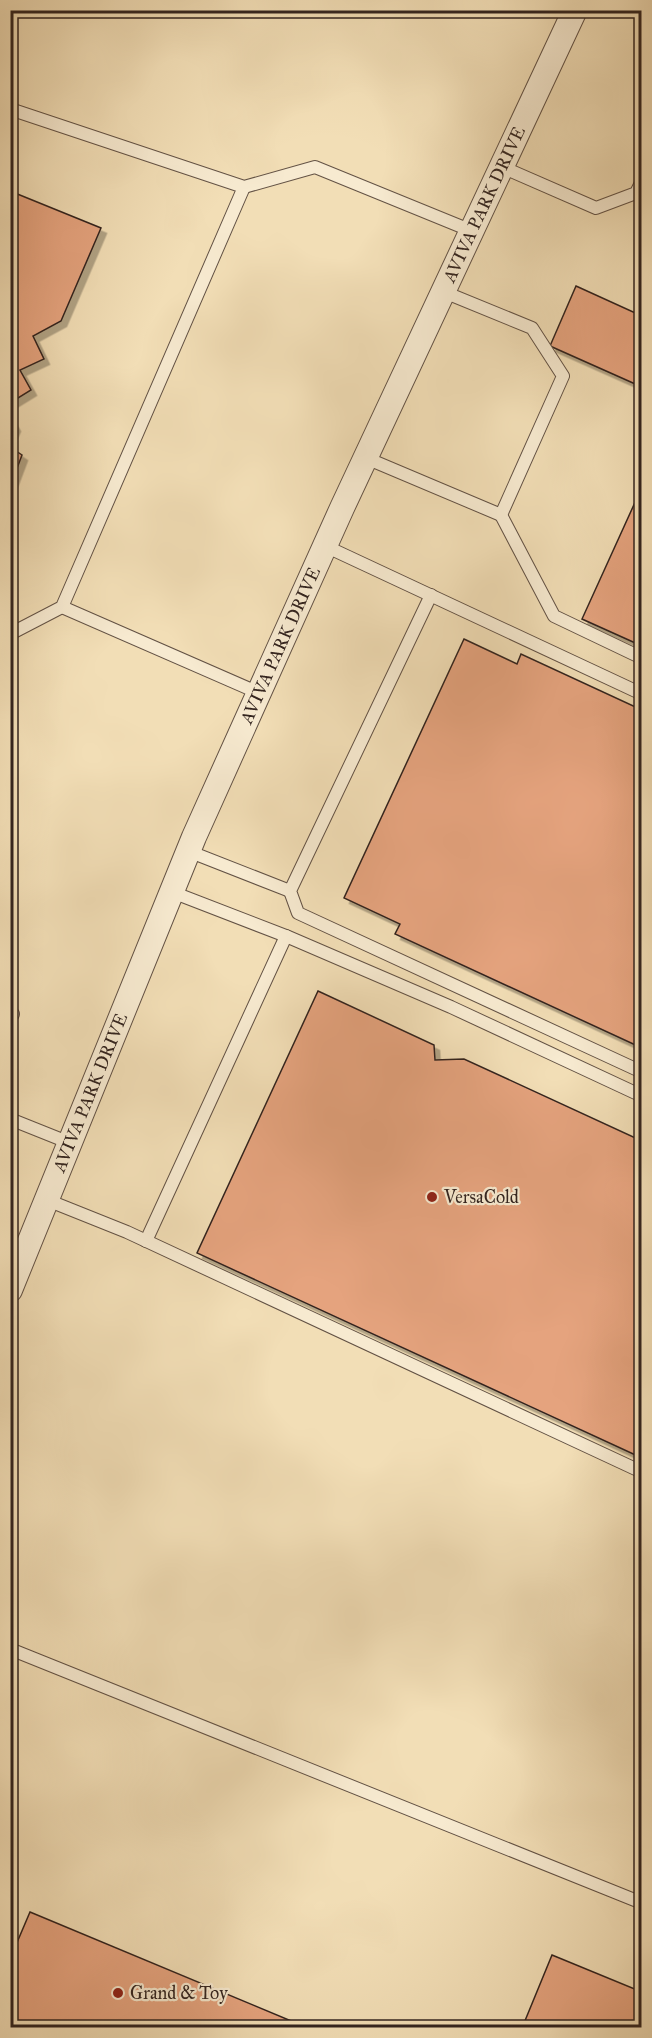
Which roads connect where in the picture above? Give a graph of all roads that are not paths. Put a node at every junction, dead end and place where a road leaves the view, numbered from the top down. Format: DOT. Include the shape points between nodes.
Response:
graph roads {
  1 [pos="575,10"];
  2 [pos="10,109"];
  3 [pos="502,167"];
  4 [pos="642,181"];
  5 [pos="244,187"];
  6 [pos="472,231"];
  7 [pos="444,292"];
  8 [pos="366,458"];
  9 [pos="501,515"];
  10 [pos="325,546"];
  11 [pos="431,595"];
  12 [pos="62,607"];
  13 [pos="10,634"];
  14 [pos="642,658"];
  15 [pos="259,693"];
  16 [pos="642,694"];
  17 [pos="188,852"];
  18 [pos="290,891"];
  19 [pos="172,892"];
  20 [pos="286,936"];
  21 [pos="10,1013"];
  22 [pos="10,1020"];
  23 [pos="642,1072"];
  24 [pos="642,1096"];
  25 [pos="10,1119"];
  26 [pos="70,1143"];
  27 [pos="47,1200"];
  28 [pos="146,1241"];
  29 [pos="10,1290"];
  30 [pos="642,1472"];
  31 [pos="10,1649"];
  32 [pos="642,1903"];
  1 -- 3 [label="street, AVIVA PARK DRIVE"];
  2 -- 5 [label="lane"];
  3 -- 4 [label="lane" via="596,208 636,193"];
  3 -- 6 [label="street, AVIVA PARK DRIVE"];
  5 -- 6 [label="lane" via="315,167"];
  5 -- 12 [label="lane"];
  6 -- 7 [label="street, AVIVA PARK DRIVE"];
  7 -- 8 [label="street, AVIVA PARK DRIVE"];
  7 -- 9 [label="lane" via="532,328 563,376"];
  8 -- 9 [label="lane"];
  8 -- 10 [label="street, AVIVA PARK DRIVE"];
  9 -- 14 [label="lane" via="554,616"];
  10 -- 11 [label="lane"];
  10 -- 15 [label="street, AVIVA PARK DRIVE"];
  11 -- 16 [label="lane"];
  11 -- 18 [label="lane"];
  12 -- 13 [label="lane"];
  12 -- 15 [label="lane"];
  15 -- 17 [label="street, AVIVA PARK DRIVE"];
  17 -- 18 [label="lane"];
  17 -- 19 [label="street, AVIVA PARK DRIVE"];
  18 -- 23 [label="lane" via="298,913"];
  19 -- 20 [label="lane"];
  19 -- 26 [label="street, AVIVA PARK DRIVE"];
  20 -- 24 [label="lane"];
  20 -- 28 [label="lane"];
  21 -- 22 [label="lane"];
  25 -- 26 [label="lane"];
  26 -- 27 [label="street, AVIVA PARK DRIVE"];
  27 -- 28 [label="lane"];
  27 -- 29 [label="street, AVIVA PARK DRIVE"];
  28 -- 30 [label="lane"];
  31 -- 32 [label="lane"];
}
